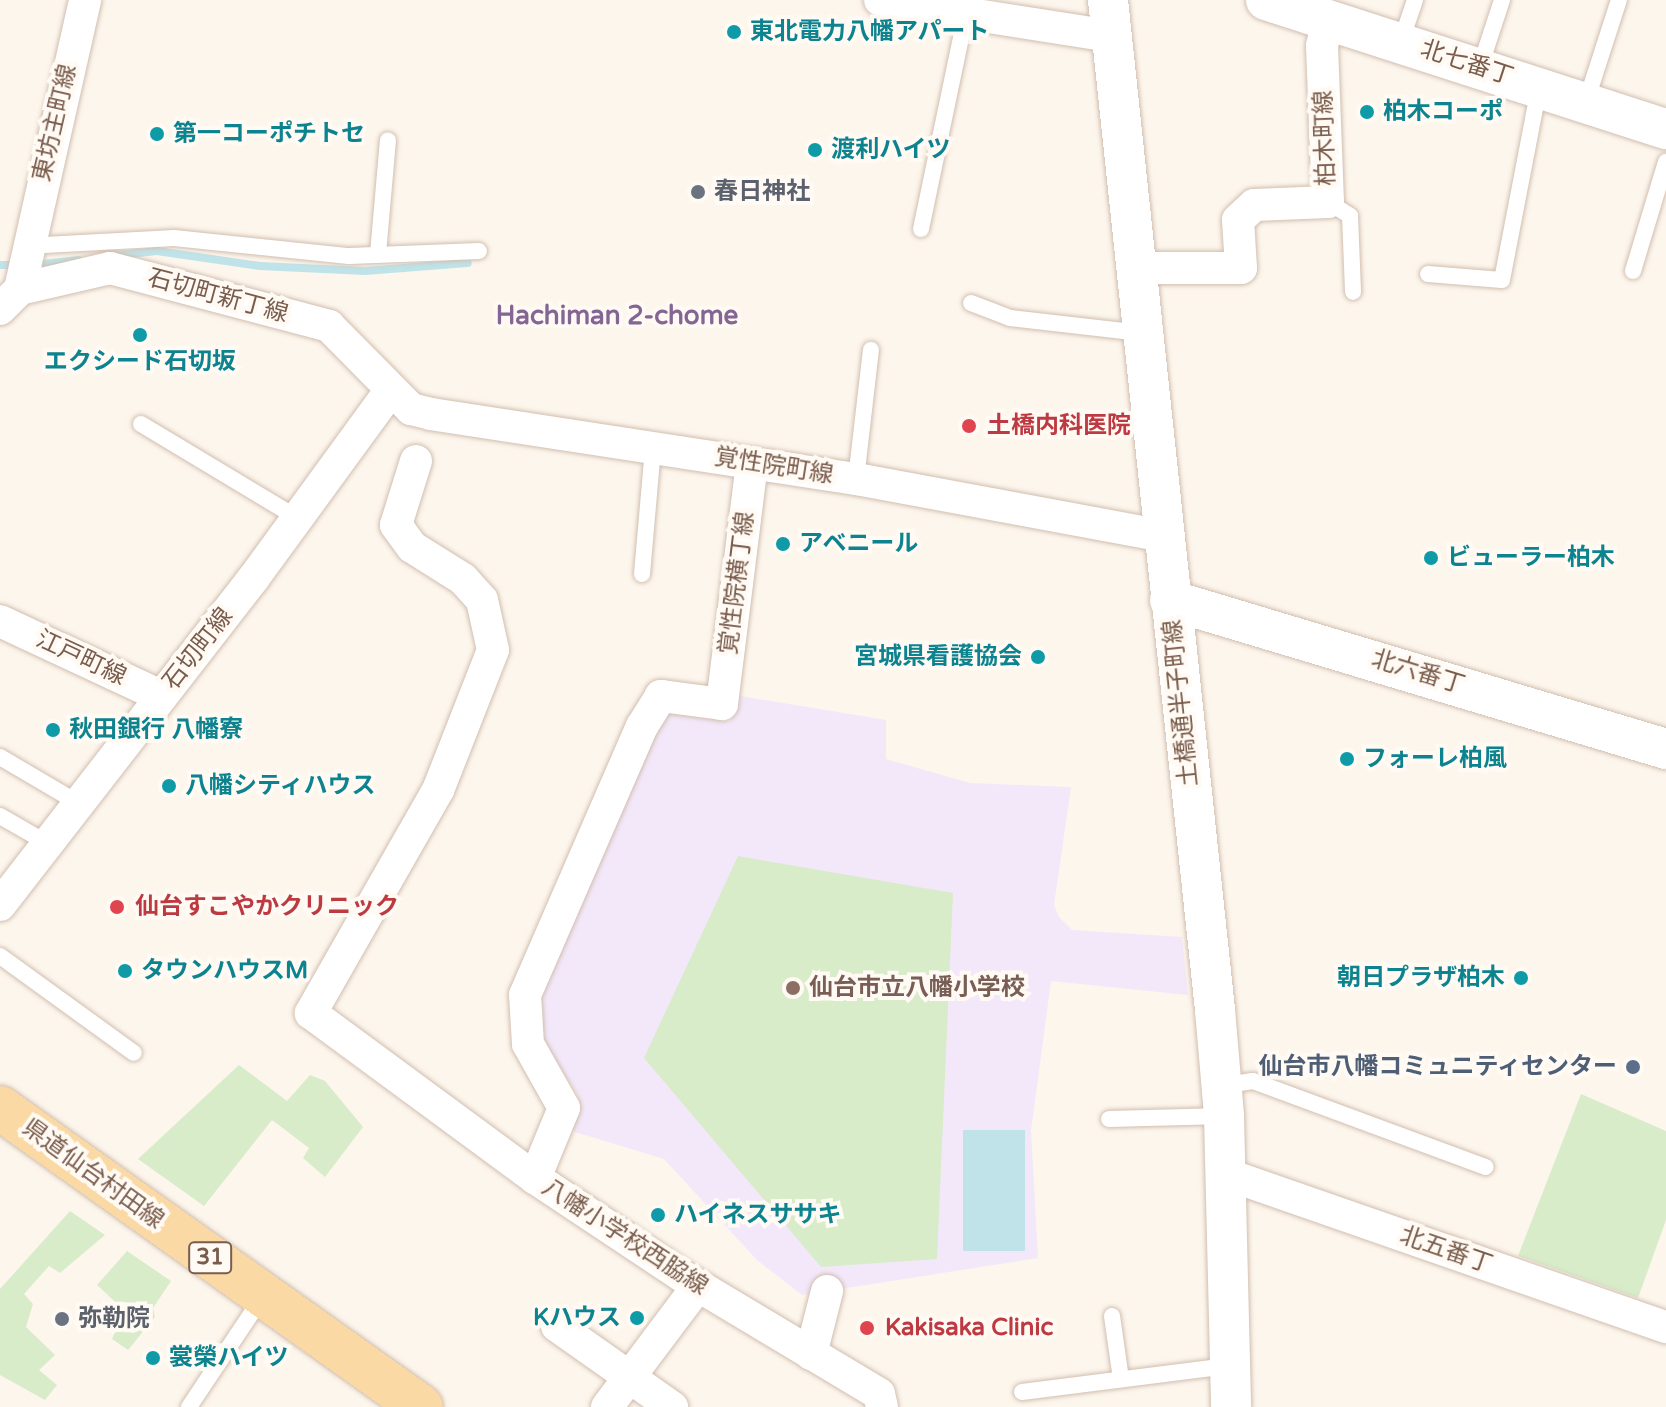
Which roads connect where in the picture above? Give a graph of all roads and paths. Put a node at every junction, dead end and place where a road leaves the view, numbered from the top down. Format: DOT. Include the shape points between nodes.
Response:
graph roads {
  1 [pos="85,0"];
  2 [pos="880,0"];
  3 [pos="1266,0"];
  4 [pos="1415,0"];
  5 [pos="1502,0"];
  6 [pos="1619,0"];
  7 [pos="1331,10"];
  8 [pos="966,14"];
  9 [pos="1110,18"];
  10 [pos="1401,41"];
  11 [pos="1480,67"];
  12 [pos="1540,87"];
  13 [pos="1586,102"];
  14 [pos="1666,129"];
  15 [pos="388,140"];
  16 [pos="1666,162"];
  17 [pos="1328,202"];
  18 [pos="921,229"];
  19 [pos="479,251"];
  20 [pos="378,254"];
  21 [pos="1137,268"];
  22 [pos="15,271"];
  23 [pos="1633,271"];
  24 [pos="1428,274"];
  25 [pos="1353,292"];
  26 [pos="971,303"];
  27 [pos="1143,333"];
  28 [pos="871,350"];
  29 [pos="391,390"];
  30 [pos="141,424"];
  31 [pos="653,449"];
  32 [pos="416,461"];
  33 [pos="752,463"];
  34 [pos="856,479"];
  35 [pos="299,519"];
  36 [pos="1163,536"];
  37 [pos="642,574"];
  38 [pos="1170,600"];
  39 [pos="0,621"];
  40 [pos="161,696"];
  41 [pos="722,704"];
  42 [pos="1666,749"];
  43 [pos="0,757"];
  44 [pos="78,803"];
  45 [pos="0,816"];
  46 [pos="47,843"];
  47 [pos="0,905"];
  48 [pos="0,956"];
  49 [pos="134,1053"];
  50 [pos="1222,1101"];
  51 [pos="0,1108"];
  52 [pos="1109,1119"];
  53 [pos="1486,1167"];
  54 [pos="1226,1174"];
  55 [pos="535,1178"];
  56 [pos="698,1286"];
  57 [pos="827,1291"];
  58 [pos="263,1296"];
  59 [pos="1112,1316"];
  60 [pos="557,1326"];
  61 [pos="1666,1327"];
  62 [pos="811,1354"];
  63 [pos="1229,1366"];
  64 [pos="627,1377"];
  65 [pos="1121,1379"];
  66 [pos="1022,1392"];
  67 [pos="404,1402"];
  68 [pos="189,1407"];
  69 [pos="607,1407"];
  70 [pos="672,1407"];
  71 [pos="882,1407"];
  72 [pos="1231,1407"];
  1 -- 22 [label="street, 東坊主町線"];
  2 -- 8 [label="street"];
  3 -- 7 [label="street, 北七番丁"];
  4 -- 10 [label="lane"];
  5 -- 11 [label="lane"];
  6 -- 13 [label="lane"];
  7 -- 10 [label="street, 北七番丁"];
  7 -- 17 [label="street, 柏木町線" via="1322,46"];
  8 -- 9 [label="street"];
  8 -- 18 [label="lane"];
  9 -- 21 [label="street, 土橋通半子町線"];
  10 -- 11 [label="street, 北七番丁"];
  11 -- 12 [label="street, 北七番丁"];
  12 -- 13 [label="street, 北七番丁"];
  12 -- 24 [label="lane" via="1502,280"];
  13 -- 14 [label="street, 北七番丁"];
  15 -- 20 [label="lane"];
  16 -- 23 [label="lane"];
  17 -- 21 [label="street, 柏木町線" via="1254,205 1238,220 1241,268"];
  17 -- 25 [label="lane" via="1350,216"];
  19 -- 20 [label="lane"];
  20 -- 22 [label="lane" via="174,238"];
  21 -- 27 [label="street, 土橋通半子町線"];
  22 -- 29 [label="street, 石切町新丁線" via="110,268 329,326"];
  26 -- 27 [label="lane" via="1010,318"];
  27 -- 36 [label="street, 土橋通半子町線"];
  28 -- 34 [label="lane"];
  29 -- 31 [label="street, 覚性院町線" via="411,409 431,414"];
  29 -- 35 [label="street, 石切町線"];
  30 -- 35 [label="lane"];
  31 -- 33 [label="street, 覚性院町線"];
  31 -- 37 [label="lane"];
  32 -- 55 [label="street" via="396,525 412,547 463,579 482,600 493,650 438,790 311,1013"];
  33 -- 34 [label="street, 覚性院町線"];
  33 -- 41 [label="street, 覚性院横丁線"];
  34 -- 36 [label="street, 覚性院町線"];
  35 -- 40 [label="street, 石切町線"];
  36 -- 38 [label="street, 土橋通半子町線"];
  38 -- 42 [label="street, 北六番丁"];
  38 -- 50 [label="street, 土橋通半子町線"];
  39 -- 40 [label="street, 江戸町線"];
  40 -- 44 [label="street, 石切町線"];
  41 -- 55 [label="street, 八幡小学校西脇線" via="661,696 642,726 525,995 528,1044 564,1108"];
  43 -- 44 [label="lane"];
  44 -- 46 [label="street, 石切町線"];
  45 -- 46 [label="lane"];
  46 -- 47 [label="street, 石切町線"];
  48 -- 49 [label="lane"];
  50 -- 52 [label="lane"];
  50 -- 53 [label="lane" via="1253,1081"];
  50 -- 54 [label="street, 土橋通半子町線"];
  51 -- 58 [label="main road, 県道仙台村田線 / 31"];
  54 -- 61 [label="street, 北五番丁"];
  54 -- 63 [label="street, 土橋通半子町線"];
  55 -- 56 [label="street, 八幡小学校西脇線"];
  56 -- 62 [label="street, 八幡小学校西脇線"];
  56 -- 64 [label="street"];
  57 -- 62 [label="street"];
  58 -- 67 [label="main road, 県道仙台村田線 / 31"];
  58 -- 68 [label="lane"];
  59 -- 65 [label="lane"];
  60 -- 64 [label="street"];
  62 -- 71 [label="street, 八幡小学校西脇線" via="879,1394"];
  63 -- 65 [label="lane"];
  63 -- 72 [label="street, 土橋通半子町線"];
  64 -- 69 [label="street"];
  64 -- 70 [label="street"];
  65 -- 66 [label="lane"];
}
